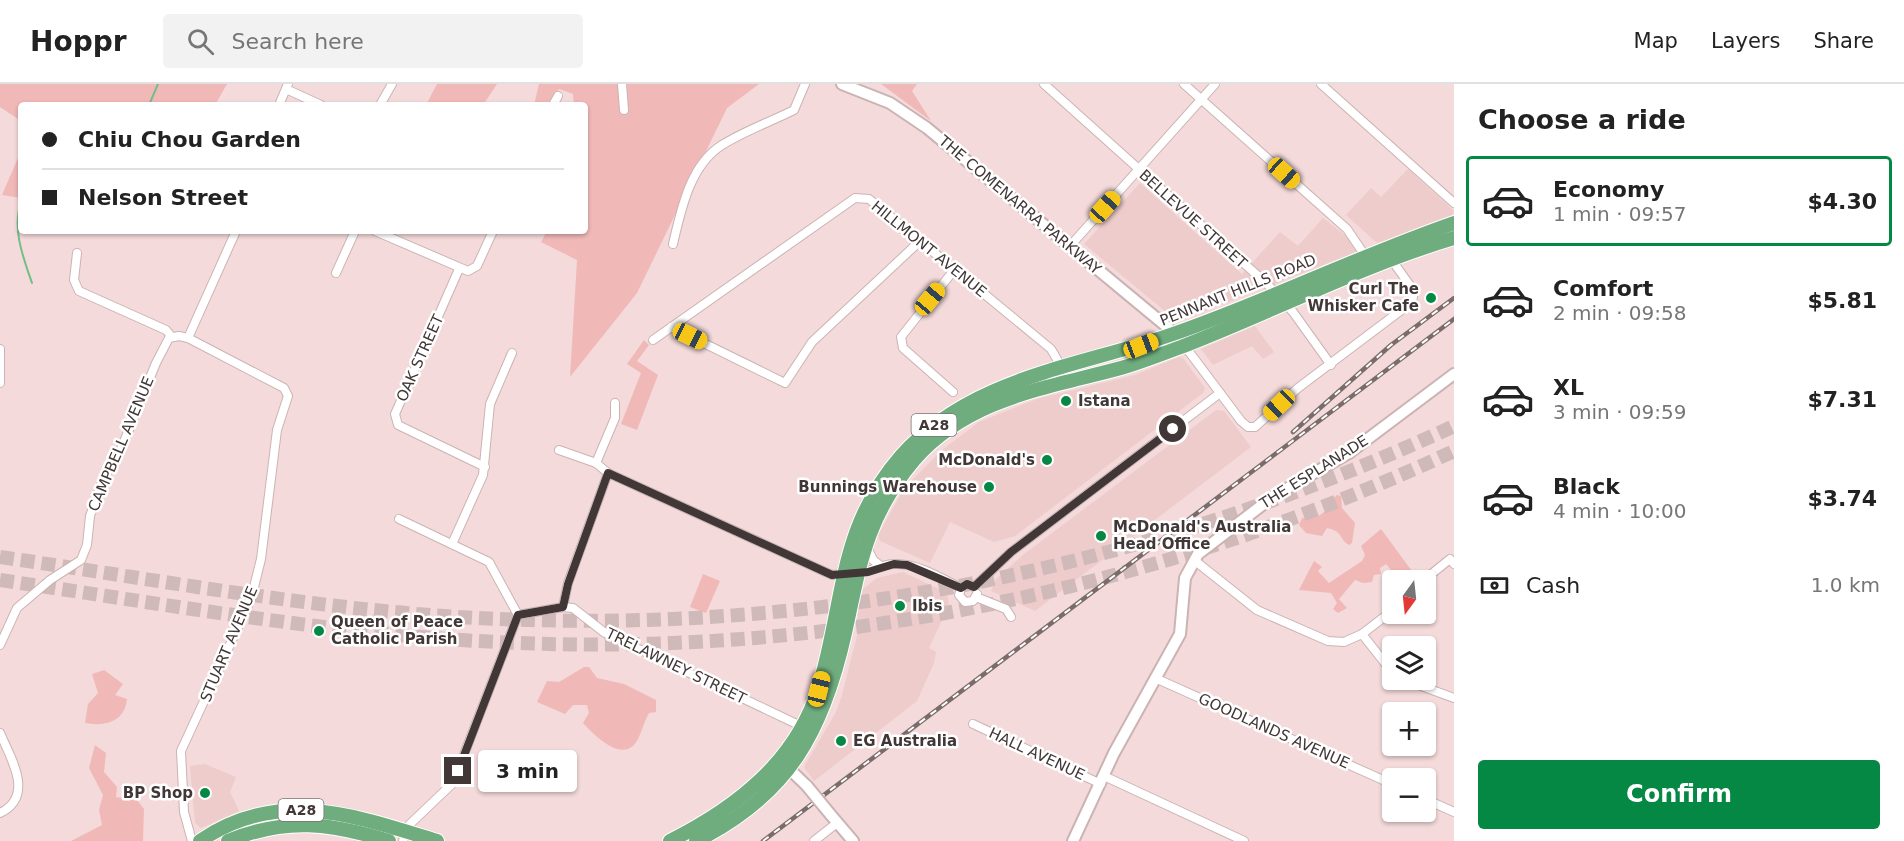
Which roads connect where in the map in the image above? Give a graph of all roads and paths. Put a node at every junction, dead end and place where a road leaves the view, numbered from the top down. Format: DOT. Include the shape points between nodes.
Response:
graph roads {
  1 [pos="392,84"];
  2 [pos="622,84"];
  3 [pos="804,84"];
  4 [pos="842,84"];
  5 [pos="1044,84"];
  6 [pos="1184,84"];
  7 [pos="1215,84"];
  8 [pos="1321,84"];
  9 [pos="287,87"];
  10 [pos="558,96"];
  11 [pos="1202,99"];
  12 [pos="280,102"];
  13 [pos="315,102"];
  14 [pos="382,102"];
  15 [pos="555,102"];
  16 [pos="624,110"];
  17 [pos="1139,170"];
  18 [pos="1454,203"];
  19 [pos="1454,223"];
  20 [pos="235,234"];
  21 [pos="354,234"];
  22 [pos="382,234"];
  23 [pos="492,234"];
  24 [pos="1454,238"];
  25 [pos="920,242"];
  26 [pos="673,244"];
  27 [pos="1070,246"];
  28 [pos="77,253"];
  29 [pos="1366,256"];
  30 [pos="1391,260"];
  31 [pos="459,269"];
  32 [pos="954,270"];
  33 [pos="336,273"];
  34 [pos="1275,293"];
  35 [pos="1286,304"];
  36 [pos="671,327"];
  37 [pos="1174,334"];
  38 [pos="172,337"];
  39 [pos="188,338"];
  40 [pos="653,340"];
  41 [pos="1184,345"];
  42 [pos="0,349"];
  43 [pos="512,353"];
  44 [pos="1331,365"];
  45 [pos="1062,368"];
  46 [pos="1454,374"];
  47 [pos="1066,382"];
  48 [pos="0,383"];
  49 [pos="953,392"];
  50 [pos="1220,393"];
  51 [pos="615,403"];
  52 [pos="559,450"];
  53 [pos="596,463"];
  54 [pos="485,467"];
  55 [pos="608,473"];
  56 [pos="399,519"];
  57 [pos="866,540"];
  58 [pos="452,544"];
  59 [pos="1194,560"];
  60 [pos="1454,564"];
  61 [pos="881,566"];
  62 [pos="1436,570"];
  63 [pos="849,574"];
  64 [pos="974,587"];
  65 [pos="961,588"];
  66 [pos="976,597"];
  67 [pos="563,607"];
  68 [pos="518,615"];
  69 [pos="1011,617"];
  70 [pos="1382,619"];
  71 [pos="1362,634"];
  72 [pos="0,645"];
  73 [pos="1382,659"];
  74 [pos="1155,678"];
  75 [pos="1432,690"];
  76 [pos="1454,698"];
  77 [pos="973,724"];
  78 [pos="801,726"];
  79 [pos="0,733"];
  80 [pos="779,759"];
  81 [pos="790,770"];
  82 [pos="1102,780"];
  83 [pos="1382,780"];
  84 [pos="1436,804"];
  85 [pos="1454,812"];
  86 [pos="0,813"];
  87 [pos="837,823"];
  88 [pos="405,836"];
  89 [pos="192,841"];
  90 [pos="200,841"];
  91 [pos="228,841"];
  92 [pos="389,841"];
  93 [pos="437,841"];
  94 [pos="670,841"];
  95 [pos="696,841"];
  96 [pos="814,841"];
  97 [pos="853,841"];
  98 [pos="1073,841"];
  99 [pos="1244,841"];
  1 -- 14 [label="street"];
  2 -- 16 [label="street"];
  3 -- 26 [label="street" via="794,111 720,146 697,172 684,201"];
  4 -- 27 [label="main road, THE COMENARRA PARKWAY" via="890,104 927,128"];
  5 -- 17 [label="street, BELLEVUE STREET"];
  6 -- 11 [label="street"];
  7 -- 11 [label="street"];
  8 -- 18 [label="street"];
  9 -- 12 [label="street"];
  9 -- 13 [label="street"];
  10 -- 15 [label="street"];
  11 -- 17 [label="street"];
  11 -- 29 [label="street" via="1347,229"];
  17 -- 27 [label="street"];
  17 -- 34 [label="street, BELLEVUE STREET"];
  19 -- 29 [label="highway, PENNANT HILLS ROAD / A28"];
  20 -- 39 [label="street"];
  21 -- 33 [label="street"];
  22 -- 31 [label="street"];
  23 -- 31 [label="street" via="477,266 472,271"];
  24 -- 30 [label="highway, PENNANT HILLS ROAD / A28"];
  25 -- 32 [label="street, HILLMONT AVENUE"];
  25 -- 36 [label="street, HILLMONT AVENUE" via="869,200 855,198"];
  25 -- 36 [label="street" via="812,342 785,383"];
  27 -- 37 [label="main road, THE COMENARRA PARKWAY"];
  28 -- 38 [label="street" via="74,280 79,291 166,330"];
  29 -- 34 [label="highway, PENNANT HILLS ROAD / A28"];
  30 -- 35 [label="highway, PENNANT HILLS ROAD / A28"];
  30 -- 44 [label="street" via="1414,291 1412,302"];
  31 -- 54 [label="street, OAK STREET" via="395,414 398,425"];
  32 -- 45 [label="street, HILLMONT AVENUE" via="1051,349"];
  32 -- 49 [label="street" via="901,337 903,348"];
  34 -- 35 [label="street, BELLEVUE STREET"];
  34 -- 37 [label="highway, PENNANT HILLS ROAD / A28"];
  35 -- 41 [label="highway, PENNANT HILLS ROAD / A28"];
  35 -- 44 [label="street, BELLEVUE STREET"];
  36 -- 40 [label="street, HILLMONT AVENUE"];
  37 -- 41 [label="main road, THE COMENARRA PARKWAY"];
  37 -- 45 [label="highway, PENNANT HILLS ROAD / A28"];
  38 -- 39 [label="street"];
  38 -- 72 [label="street, CAMPBELL AVENUE" via="165,344 119,454 104,477 90,516 81,560 16,608"];
  39 -- 89 [label="street, STUART AVENUE" via="284,388 288,396 273,453 261,558 251,599 181,751 184,812"];
  41 -- 47 [label="highway, PENNANT HILLS ROAD / A28"];
  41 -- 50 [label="street"];
  42 -- 48 [label="street"];
  43 -- 54 [label="street" via="490,404"];
  44 -- 50 [label="street" via="1251,428 1244,425"];
  45 -- 47 [label="street, HILLMONT AVENUE"];
  45 -- 63 [label="highway, PENNANT HILLS ROAD / A28" via="982,396 914,442 862,514"];
  46 -- 59 [label="main road, THE ESPLANADE" via="1342,458 1264,503"];
  47 -- 57 [label="highway, PENNANT HILLS ROAD / A28" via="990,405 943,434 905,471"];
  50 -- 64 [label="street" via="1011,552"];
  51 -- 53 [label="street" via="615,418"];
  52 -- 53 [label="street"];
  53 -- 55 [label="street"];
  54 -- 58 [label="street"];
  55 -- 63 [label="street" via="832,575"];
  55 -- 67 [label="street"];
  56 -- 58 [label="street"];
  57 -- 61 [label="street" via="870,556"];
  57 -- 63 [label="highway, PENNANT HILLS ROAD / A28"];
  58 -- 68 [label="street" via="493,565"];
  59 -- 71 [label="street" via="1263,613 1328,641 1344,642"];
  59 -- 74 [label="main road, THE ESPLANADE" via="1184,586 1181,629"];
  60 -- 62 [label="street" via="1450,559"];
  61 -- 63 [label="street"];
  61 -- 65 [label="street" via="907,565"];
  63 -- 78 [label="highway, PENNANT HILLS ROAD / A28" via="819,689"];
  63 -- 81 [label="highway, PENNANT HILLS ROAD / A28" via="829,693 812,734"];
  64 -- 65 [label="street" via="967,584"];
  64 -- 66 [label="street"];
  65 -- 66 [label="street" via="959,596 964,602"];
  66 -- 69 [label="street" via="1006,609"];
  67 -- 68 [label="street"];
  67 -- 78 [label="street, TRELAWNEY STREET" via="577,611 605,633"];
  68 -- 88 [label="street" via="453,783 409,825"];
  70 -- 71 [label="street"];
  71 -- 73 [label="street"];
  74 -- 82 [label="main road, THE ESPLANADE"];
  74 -- 83 [label="street, GOODLANDS AVENUE"];
  75 -- 76 [label="street"];
  77 -- 82 [label="street, HALL AVENUE"];
  78 -- 80 [label="highway, PENNANT HILLS ROAD / A28"];
  79 -- 86 [label="street" via="20,784 15,802"];
  80 -- 81 [label="main road"];
  80 -- 94 [label="highway, PENNANT HILLS ROAD / A28" via="729,808"];
  81 -- 87 [label="main road, bridge"];
  81 -- 95 [label="highway, PENNANT HILLS ROAD / A28" via="740,816"];
  82 -- 98 [label="main road, THE ESPLANADE"];
  82 -- 99 [label="street, HALL AVENUE"];
  84 -- 85 [label="street"];
  87 -- 96 [label="street"];
  87 -- 97 [label="main road"];
  88 -- 90 [label="highway, A28" via="333,812 281,811 239,821"];
  88 -- 93 [label="highway, A28"];
  91 -- 92 [label="highway, A28" via="266,828 305,824 342,828"];
}
